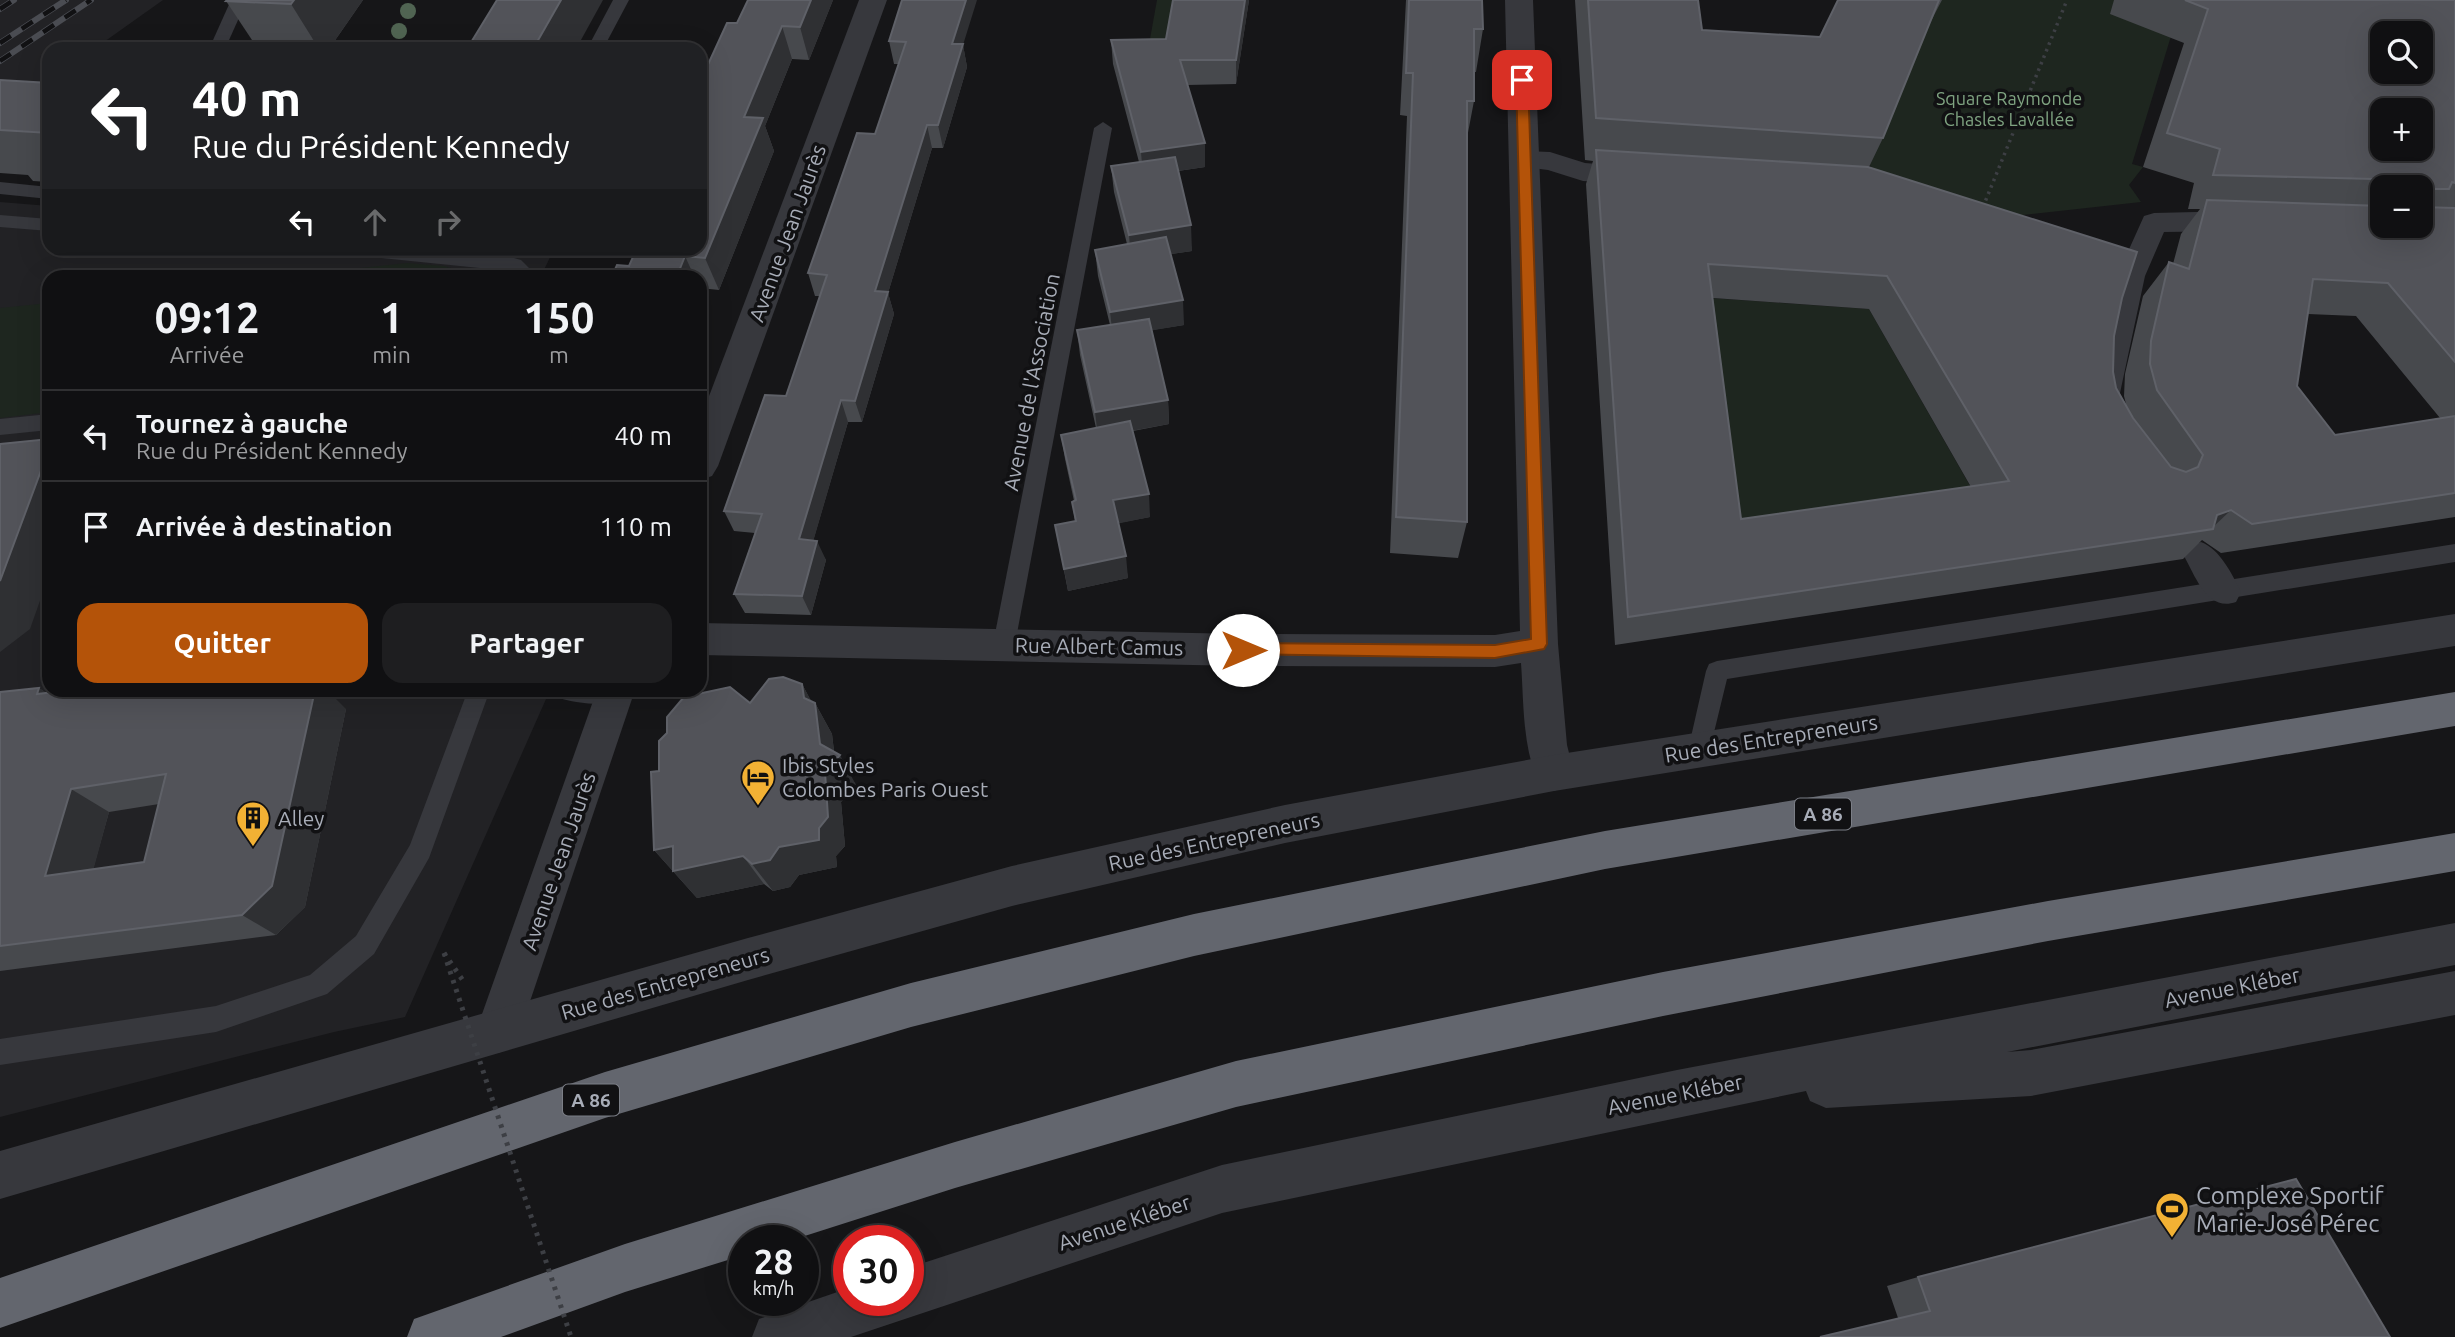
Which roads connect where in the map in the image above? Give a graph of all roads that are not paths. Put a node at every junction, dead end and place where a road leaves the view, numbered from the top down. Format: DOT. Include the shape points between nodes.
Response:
graph roads {
  1 [pos="239,0"];
  2 [pos="621,0"];
  3 [pos="873,0"];
  4 [pos="1519,0"];
  5 [pos="220,42"];
  6 [pos="599,42"];
  7 [pos="1103,128"];
  8 [pos="1525,160"];
  9 [pos="1664,177"];
  10 [pos="0,188"];
  11 [pos="42,192"];
  12 [pos="0,221"];
  13 [pos="2269,222"];
  14 [pos="42,224"];
  15 [pos="423,256"];
  16 [pos="520,270"];
  17 [pos="2109,420"];
  18 [pos="42,423"];
  19 [pos="0,427"];
  20 [pos="707,447"];
  21 [pos="2455,554"];
  22 [pos="2201,556"];
  23 [pos="2224,592"];
  24 [pos="2455,630"];
  25 [pos="707,639"];
  26 [pos="1004,644"];
  27 [pos="1539,644"];
  28 [pos="476,697"];
  29 [pos="613,697"];
  30 [pos="2455,709"];
  31 [pos="1700,750"];
  32 [pos="1554,773"];
  33 [pos="2455,852"];
  34 [pos="2455,944"];
  35 [pos="2455,993"];
  36 [pos="498,1031"];
  37 [pos="0,1052"];
  38 [pos="1677,1093"];
  39 [pos="0,1175"];
  40 [pos="924,1288"];
  41 [pos="0,1303"];
  42 [pos="840,1316"];
  43 [pos="432,1337"];
  44 [pos="777,1337"];
  1 -- 5 [label="lane"];
  2 -- 6 [label="lane"];
  3 -- 20 [label="street, Avenue Jean Jaurès"];
  4 -- 8 [label="street"];
  7 -- 26 [label="lane, Avenue de l'Association"];
  8 -- 9 [label="street" via="1549,161 1583,172"];
  8 -- 27 [label="street"];
  10 -- 11 [label="lane"];
  12 -- 14 [label="lane"];
  13 -- 17 [label="street" via="2154,223 2118,272 2104,387"];
  15 -- 16 [label="lane" via="514,265"];
  18 -- 19 [label="lane"];
  21 -- 23 [label="lane"];
  22 -- 23 [label="street"];
  23 -- 31 [label="lane" via="1717,671"];
  24 -- 31 [label="street, Rue des Entrepreneurs"];
  25 -- 26 [label="street, Rue Albert Camus"];
  26 -- 27 [label="street, Rue Albert Camus" via="1495,651"];
  27 -- 32 [label="street" via="1547,745"];
  28 -- 37 [label="lane" via="420,850 365,946 318,985 216,1019"];
  29 -- 36 [label="street, Avenue Jean Jaurès"];
  30 -- 41 [label="highway, A 86" via="1605,849 1194,935 911,1005 605,1095"];
  31 -- 32 [label="street, Rue des Entrepreneurs"];
  32 -- 36 [label="street, Rue des Entrepreneurs" via="1285,824 1012,886"];
  33 -- 43 [label="highway" via="2048,921 1663,994 1236,1084 625,1268"];
  34 -- 38 [label="street, Avenue Kléber"];
  35 -- 38 [label="street" via="2031,1073"];
  36 -- 39 [label="street, Rue des Entrepreneurs"];
  38 -- 40 [label="street, Avenue Kléber" via="1222,1189"];
  42 -- 44 [label="street"];
}
